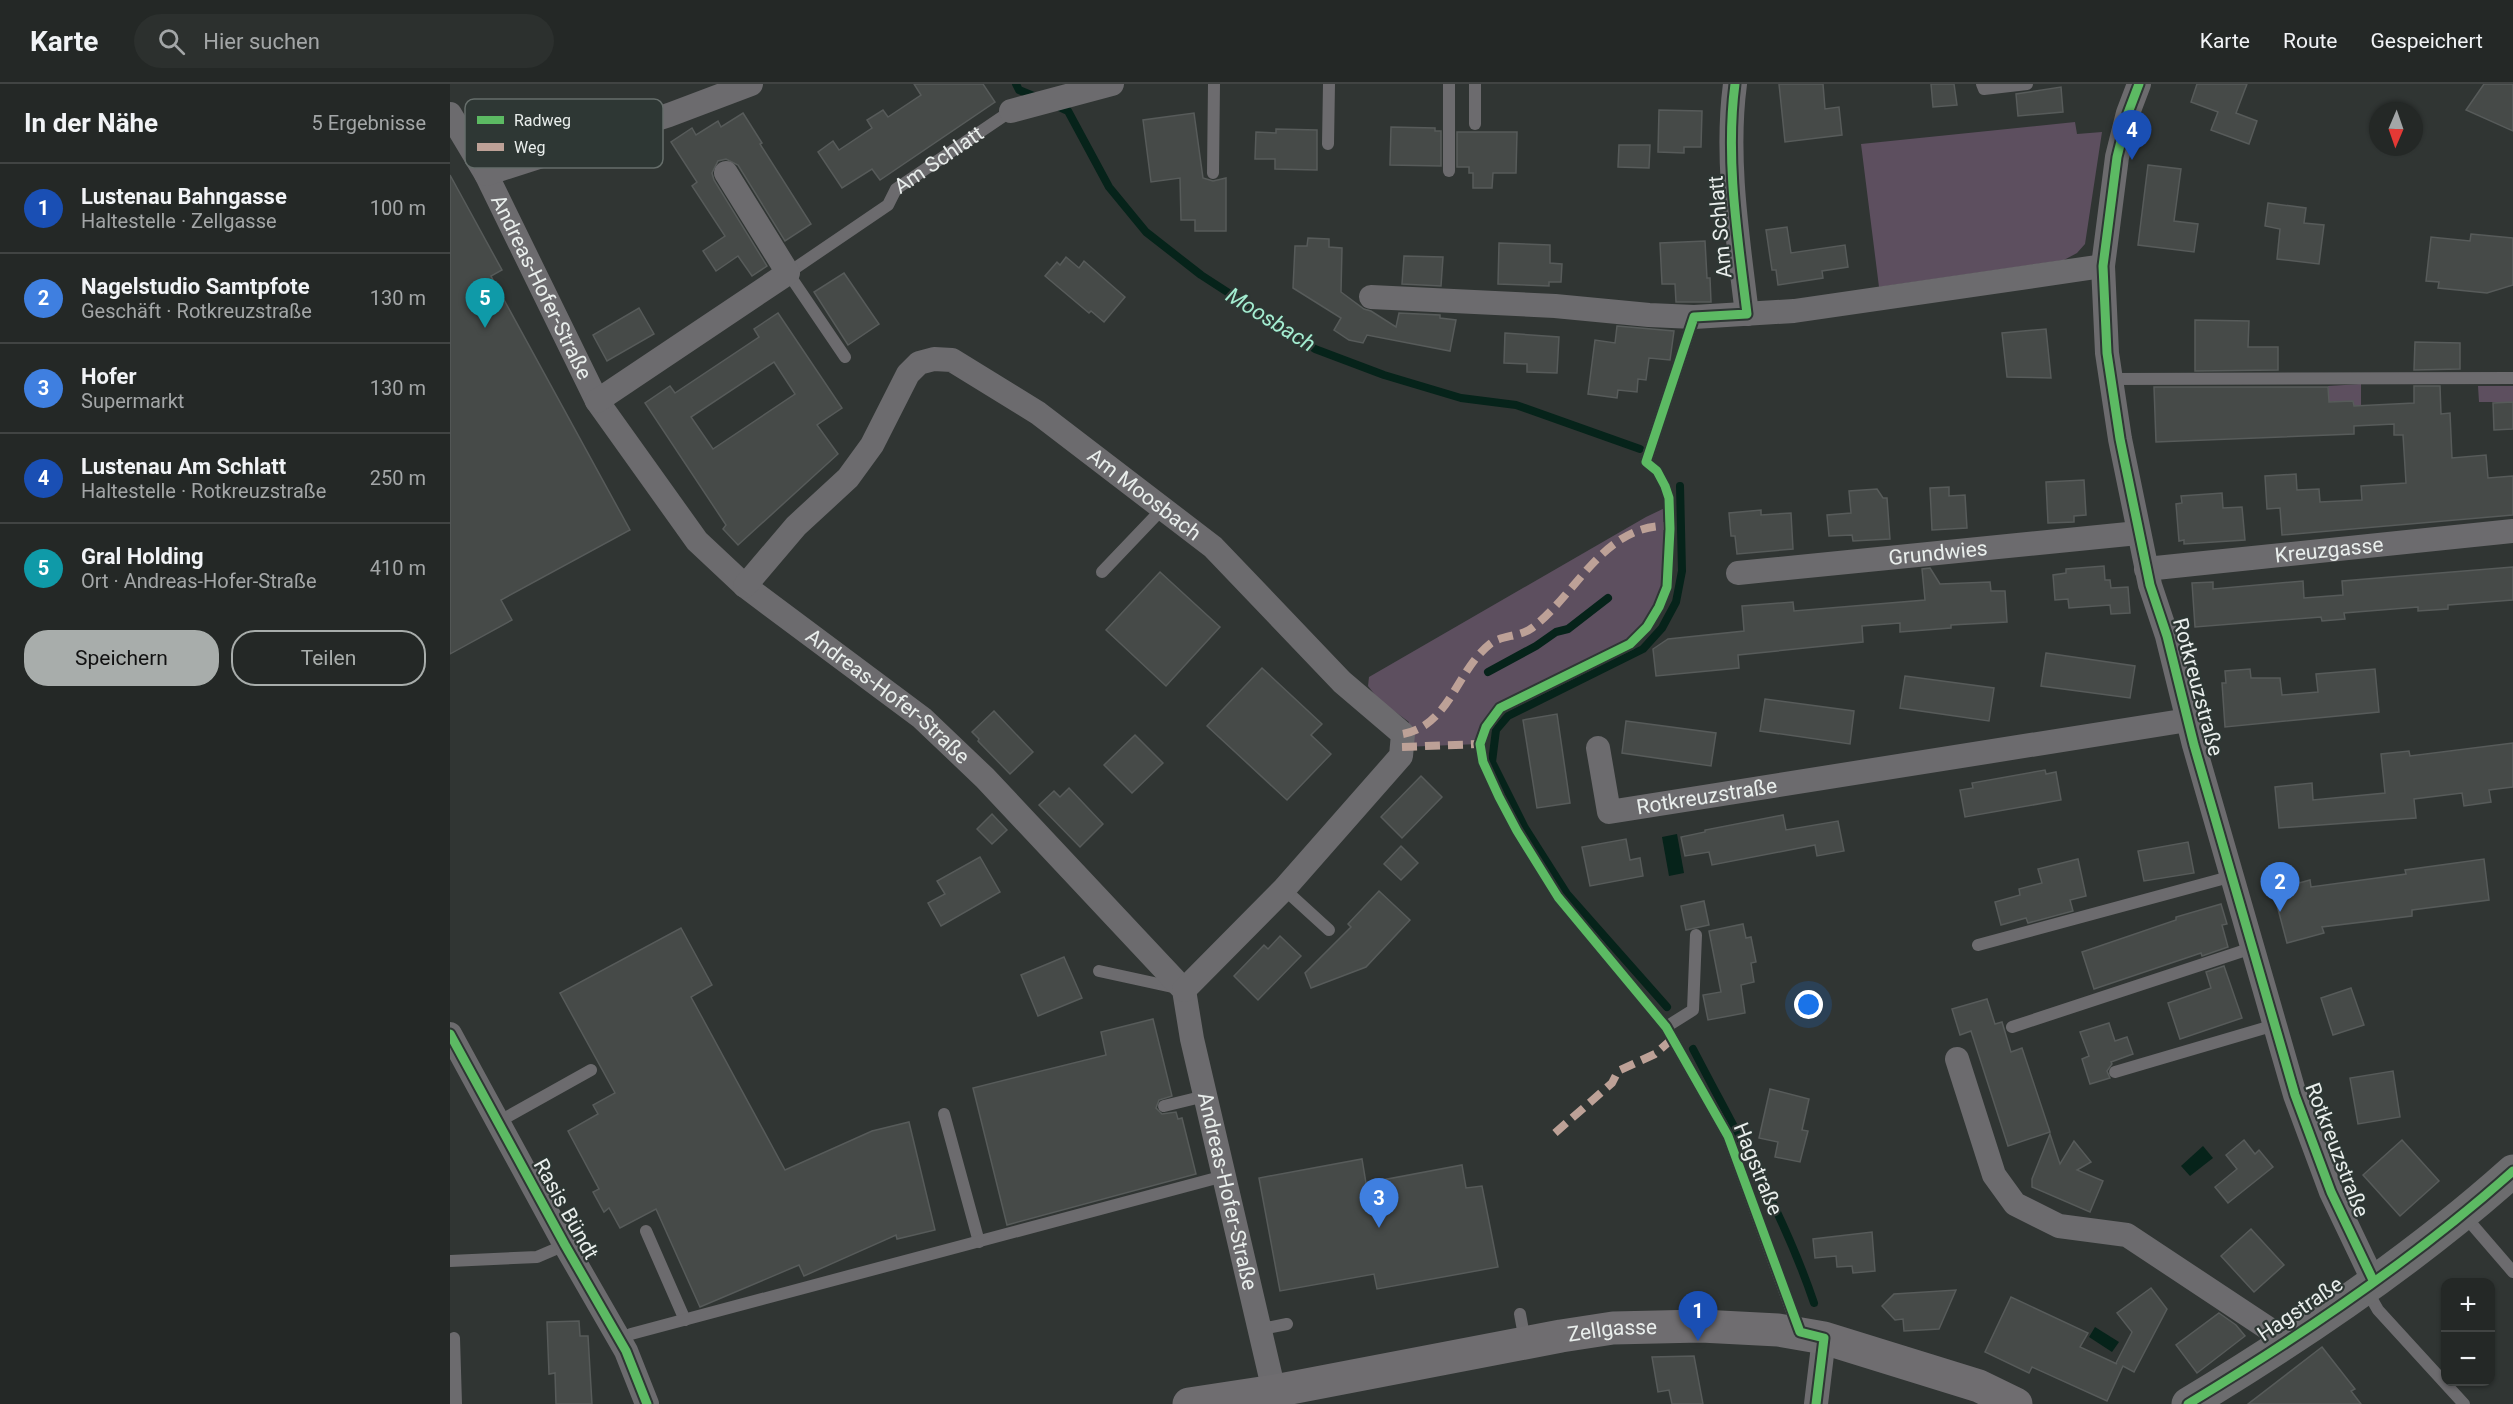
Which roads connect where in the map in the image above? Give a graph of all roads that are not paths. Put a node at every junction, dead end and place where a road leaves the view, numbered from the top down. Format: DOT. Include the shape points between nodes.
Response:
graph roads {
  1 [pos="751,84"];
  2 [pos="1112,84"];
  3 [pos="1214,84"];
  4 [pos="1329,84"];
  5 [pos="1449,84"];
  6 [pos="1475,84"];
  7 [pos="1735,84"];
  8 [pos="1982,84"];
  9 [pos="2027,84"];
  10 [pos="2139,84"];
  11 [pos="1011,111"];
  12 [pos="450,114"];
  13 [pos="663,117"];
  14 [pos="1475,124"];
  15 [pos="465,139"];
  16 [pos="1328,144"];
  17 [pos="482,168"];
  18 [pos="505,168"];
  19 [pos="1449,171"];
  20 [pos="726,173"];
  21 [pos="1213,173"];
  22 [pos="486,174"];
  23 [pos="2103,266"];
  24 [pos="788,273"];
  25 [pos="1371,297"];
  26 [pos="1747,314"];
  27 [pos="1694,317"];
  28 [pos="845,357"];
  29 [pos="2513,378"];
  30 [pos="2111,380"];
  31 [pos="597,401"];
  32 [pos="1646,462"];
  33 [pos="1163,508"];
  34 [pos="2513,531"];
  35 [pos="2138,533"];
  36 [pos="2146,569"];
  37 [pos="1102,572"];
  38 [pos="1738,573"];
  39 [pos="745,585"];
  40 [pos="2188,720"];
  41 [pos="1598,748"];
  42 [pos="2233,876"];
  43 [pos="1284,889"];
  44 [pos="1329,930"];
  45 [pos="1696,935"];
  46 [pos="1978,945"];
  47 [pos="2252,948"];
  48 [pos="1099,971"];
  49 [pos="1184,990"];
  50 [pos="2275,1025"];
  51 [pos="2012,1028"];
  52 [pos="450,1034"];
  53 [pos="1957,1059"];
  54 [pos="591,1070"];
  55 [pos="2115,1072"];
  56 [pos="1205,1095"];
  57 [pos="1164,1106"];
  58 [pos="944,1114"];
  59 [pos="498,1122"];
  60 [pos="2513,1171"];
  61 [pos="1224,1176"];
  62 [pos="2463,1213"];
  63 [pos="646,1231"];
  64 [pos="979,1242"];
  65 [pos="565,1245"];
  66 [pos="450,1261"];
  67 [pos="2513,1272"];
  68 [pos="2369,1283"];
  69 [pos="686,1320"];
  70 [pos="1287,1324"];
  71 [pos="1261,1329"];
  72 [pos="1812,1335"];
  73 [pos="454,1338"];
  74 [pos="620,1340"];
  75 [pos="2287,1341"];
  76 [pos="1276,1397"];
  77 [pos="2196,1402"];
  78 [pos="456,1404"];
  79 [pos="647,1404"];
  80 [pos="1189,1404"];
  81 [pos="1816,1404"];
  82 [pos="2016,1404"];
  83 [pos="2464,1404"];
  1 -- 13 [label="street, Andreas-Hofer-Straße"];
  2 -- 11 [label="street, Am Schlatt"];
  3 -- 21 [label="lane"];
  4 -- 16 [label="lane"];
  5 -- 19 [label="lane"];
  6 -- 14 [label="lane"];
  7 -- 26 [label="street, Am Schlatt" via="1733,170"];
  8 -- 9 [label="lane" via="1984,89"];
  10 -- 23 [label="street, Rotkreuzstraße" via="2117,157"];
  11 -- 24 [label="lane, Am Schlatt" via="896,189 888,205"];
  12 -- 15 [label="street, Andreas-Hofer-Straße"];
  17 -- 22 [label="street, Andreas-Hofer-Straße"];
  18 -- 22 [label="street, Andreas-Hofer-Straße"];
  20 -- 24 [label="street"];
  22 -- 31 [label="street, Andreas-Hofer-Straße"];
  23 -- 26 [label="street" via="1794,312"];
  23 -- 30 [label="street, Rotkreuzstraße"];
  24 -- 28 [label="lane"];
  24 -- 31 [label="street, Andreas-Hofer-Straße"];
  25 -- 27 [label="street"];
  26 -- 27 [label="street"];
  27 -- 32 [label="lane"];
  29 -- 30 [label="lane"];
  30 -- 35 [label="street, Rotkreuzstraße"];
  31 -- 39 [label="street, Andreas-Hofer-Straße" via="697,541"];
  33 -- 37 [label="lane"];
  33 -- 39 [label="street, Am Moosbach" via="1038,413 952,360 934,359 919,363 908,374 872,445 848,478 796,526"];
  33 -- 43 [label="street, Am Moosbach" via="1214,547 1342,682 1403,734 1401,756"];
  34 -- 36 [label="street, Kreuzgasse"];
  35 -- 36 [label="street, Rotkreuzstraße"];
  35 -- 38 [label="street, Grundwies"];
  36 -- 40 [label="street, Rotkreuzstraße"];
  39 -- 49 [label="street, Andreas-Hofer-Straße" via="922,718 985,778"];
  40 -- 41 [label="street, Rotkreuzstraße" via="1609,812"];
  40 -- 42 [label="street, Rotkreuzstraße"];
  42 -- 46 [label="lane"];
  42 -- 47 [label="street, Rotkreuzstraße"];
  43 -- 44 [label="lane"];
  43 -- 49 [label="street"];
  45 -- 72 [label="lane, Hagstraße" via="1693,1010 1666,1027 1728,1136"];
  47 -- 50 [label="street, Rotkreuzstraße"];
  47 -- 51 [label="lane"];
  48 -- 49 [label="lane"];
  49 -- 56 [label="street, Andreas-Hofer-Straße"];
  50 -- 55 [label="lane"];
  50 -- 68 [label="street, Rotkreuzstraße" via="2295,1095"];
  52 -- 59 [label="street, Rasis Bündt"];
  53 -- 75 [label="street, Hagstraße" via="1994,1175 2015,1204 2059,1226 2127,1235"];
  54 -- 59 [label="lane"];
  56 -- 57 [label="lane"];
  56 -- 61 [label="street, Andreas-Hofer-Straße"];
  58 -- 64 [label="lane"];
  59 -- 65 [label="street, Rasis Bündt"];
  60 -- 62 [label="main road, Hagstraße"];
  61 -- 64 [label="lane"];
  61 -- 71 [label="street, Andreas-Hofer-Straße"];
  62 -- 67 [label="lane"];
  62 -- 68 [label="main road, Hagstraße"];
  63 -- 69 [label="lane"];
  64 -- 69 [label="lane"];
  65 -- 66 [label="lane" via="537,1257"];
  65 -- 74 [label="street, Rasis Bündt"];
  68 -- 75 [label="main road, Hagstraße"];
  68 -- 83 [label="lane" via="2378,1310"];
  69 -- 74 [label="lane"];
  70 -- 71 [label="lane"];
  71 -- 76 [label="street, Andreas-Hofer-Straße"];
  72 -- 76 [label="main road, Zellgasse" via="1701,1326 1522,1328"];
  72 -- 81 [label="street"];
  72 -- 82 [label="main road, Zellgasse" via="1979,1386"];
  73 -- 78 [label="lane"];
  74 -- 79 [label="street, Rasis Bündt"];
  75 -- 77 [label="main road, Hagstraße"];
  76 -- 80 [label="main road, Zellgasse"];
}
